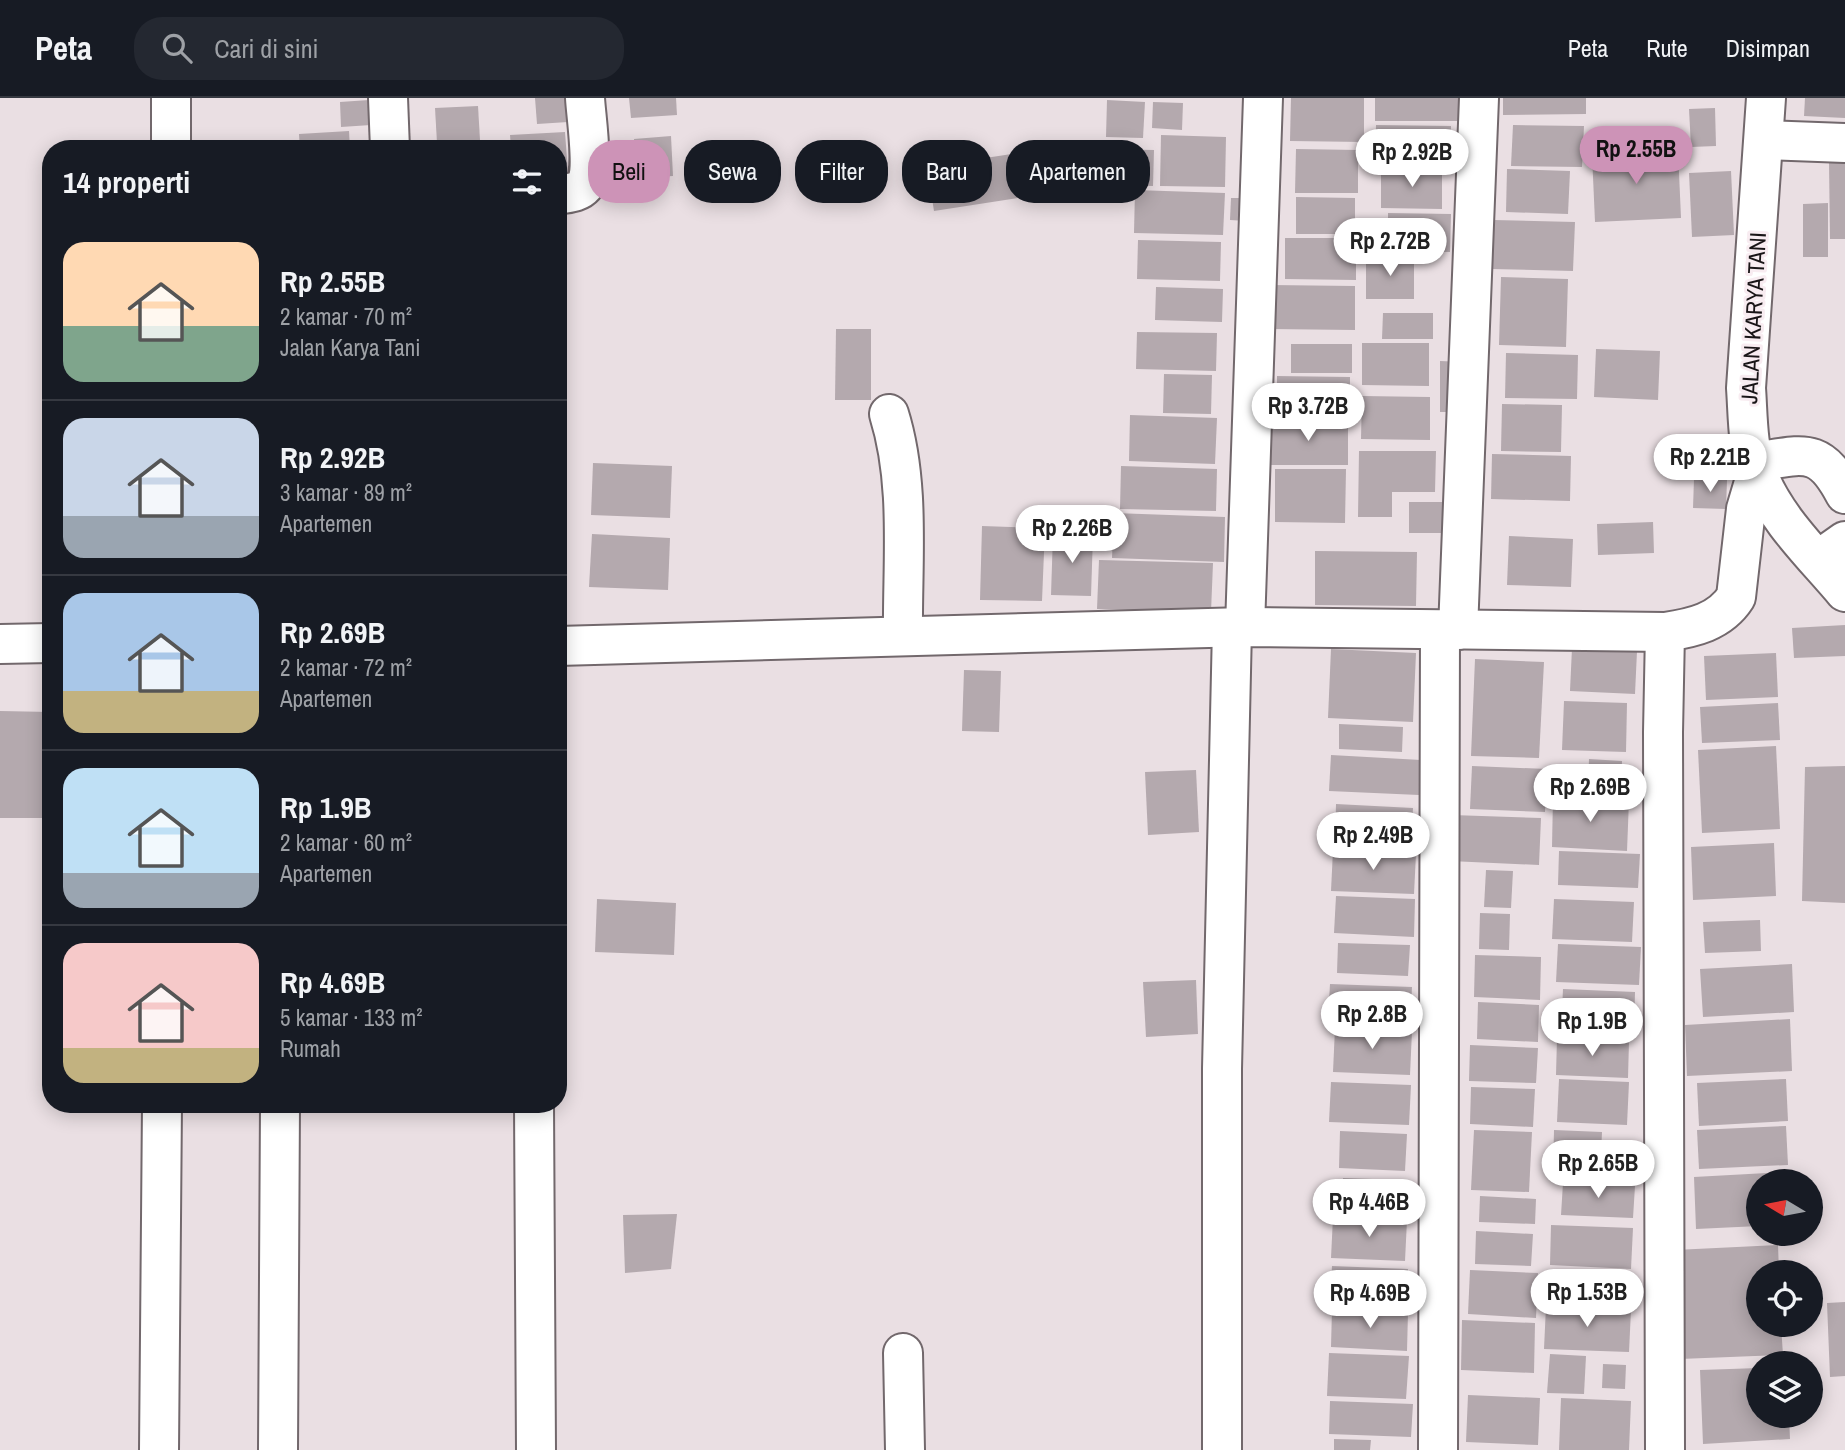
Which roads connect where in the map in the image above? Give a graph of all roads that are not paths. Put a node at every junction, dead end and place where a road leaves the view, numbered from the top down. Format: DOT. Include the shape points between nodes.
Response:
graph roads {
  1 [pos="171,98"];
  2 [pos="388,98"];
  3 [pos="585,98"];
  4 [pos="1263,98"];
  5 [pos="1479,98"];
  6 [pos="1766,98"];
  7 [pos="170,140"];
  8 [pos="390,140"];
  9 [pos="1764,140"];
  10 [pos="1845,142"];
  11 [pos="567,193"];
  12 [pos="888,414"];
  13 [pos="1756,467"];
  14 [pos="1845,494"];
  15 [pos="1832,550"];
  16 [pos="1845,592"];
  17 [pos="1239,628"];
  18 [pos="1449,630"];
  19 [pos="1665,632"];
  20 [pos="903,636"];
  21 [pos="42,643"];
  22 [pos="0,644"];
  23 [pos="567,646"];
  24 [pos="162,1113"];
  25 [pos="280,1113"];
  26 [pos="534,1113"];
  27 [pos="903,1353"];
  28 [pos="159,1450"];
  29 [pos="278,1450"];
  30 [pos="536,1450"];
  31 [pos="905,1450"];
  32 [pos="1222,1450"];
  33 [pos="1438,1450"];
  34 [pos="1665,1450"];
  1 -- 7 [label="street"];
  2 -- 8 [label="street"];
  3 -- 11 [label="street" via="589,174 584,186"];
  4 -- 17 [label="street"];
  5 -- 18 [label="street"];
  6 -- 9 [label="street, JALAN KARYA TANI"];
  9 -- 10 [label="street"];
  9 -- 13 [label="street, JALAN KARYA TANI" via="1746,388"];
  12 -- 20 [label="street" via="899,446 902,477"];
  13 -- 14 [label="street" via="1801,456 1821,460 1832,469"];
  13 -- 15 [label="street, JALAN KARYA TANI" via="1774,507"];
  13 -- 19 [label="street" via="1736,597 1715,618"];
  15 -- 16 [label="street, JALAN KARYA TANI"];
  17 -- 18 [label="street"];
  17 -- 20 [label="street"];
  17 -- 32 [label="street" via="1222,1069"];
  18 -- 19 [label="street"];
  18 -- 33 [label="street"];
  19 -- 34 [label="street"];
  20 -- 23 [label="street"];
  21 -- 22 [label="street"];
  24 -- 28 [label="street"];
  25 -- 29 [label="street"];
  26 -- 30 [label="street"];
  27 -- 31 [label="street"];
}
